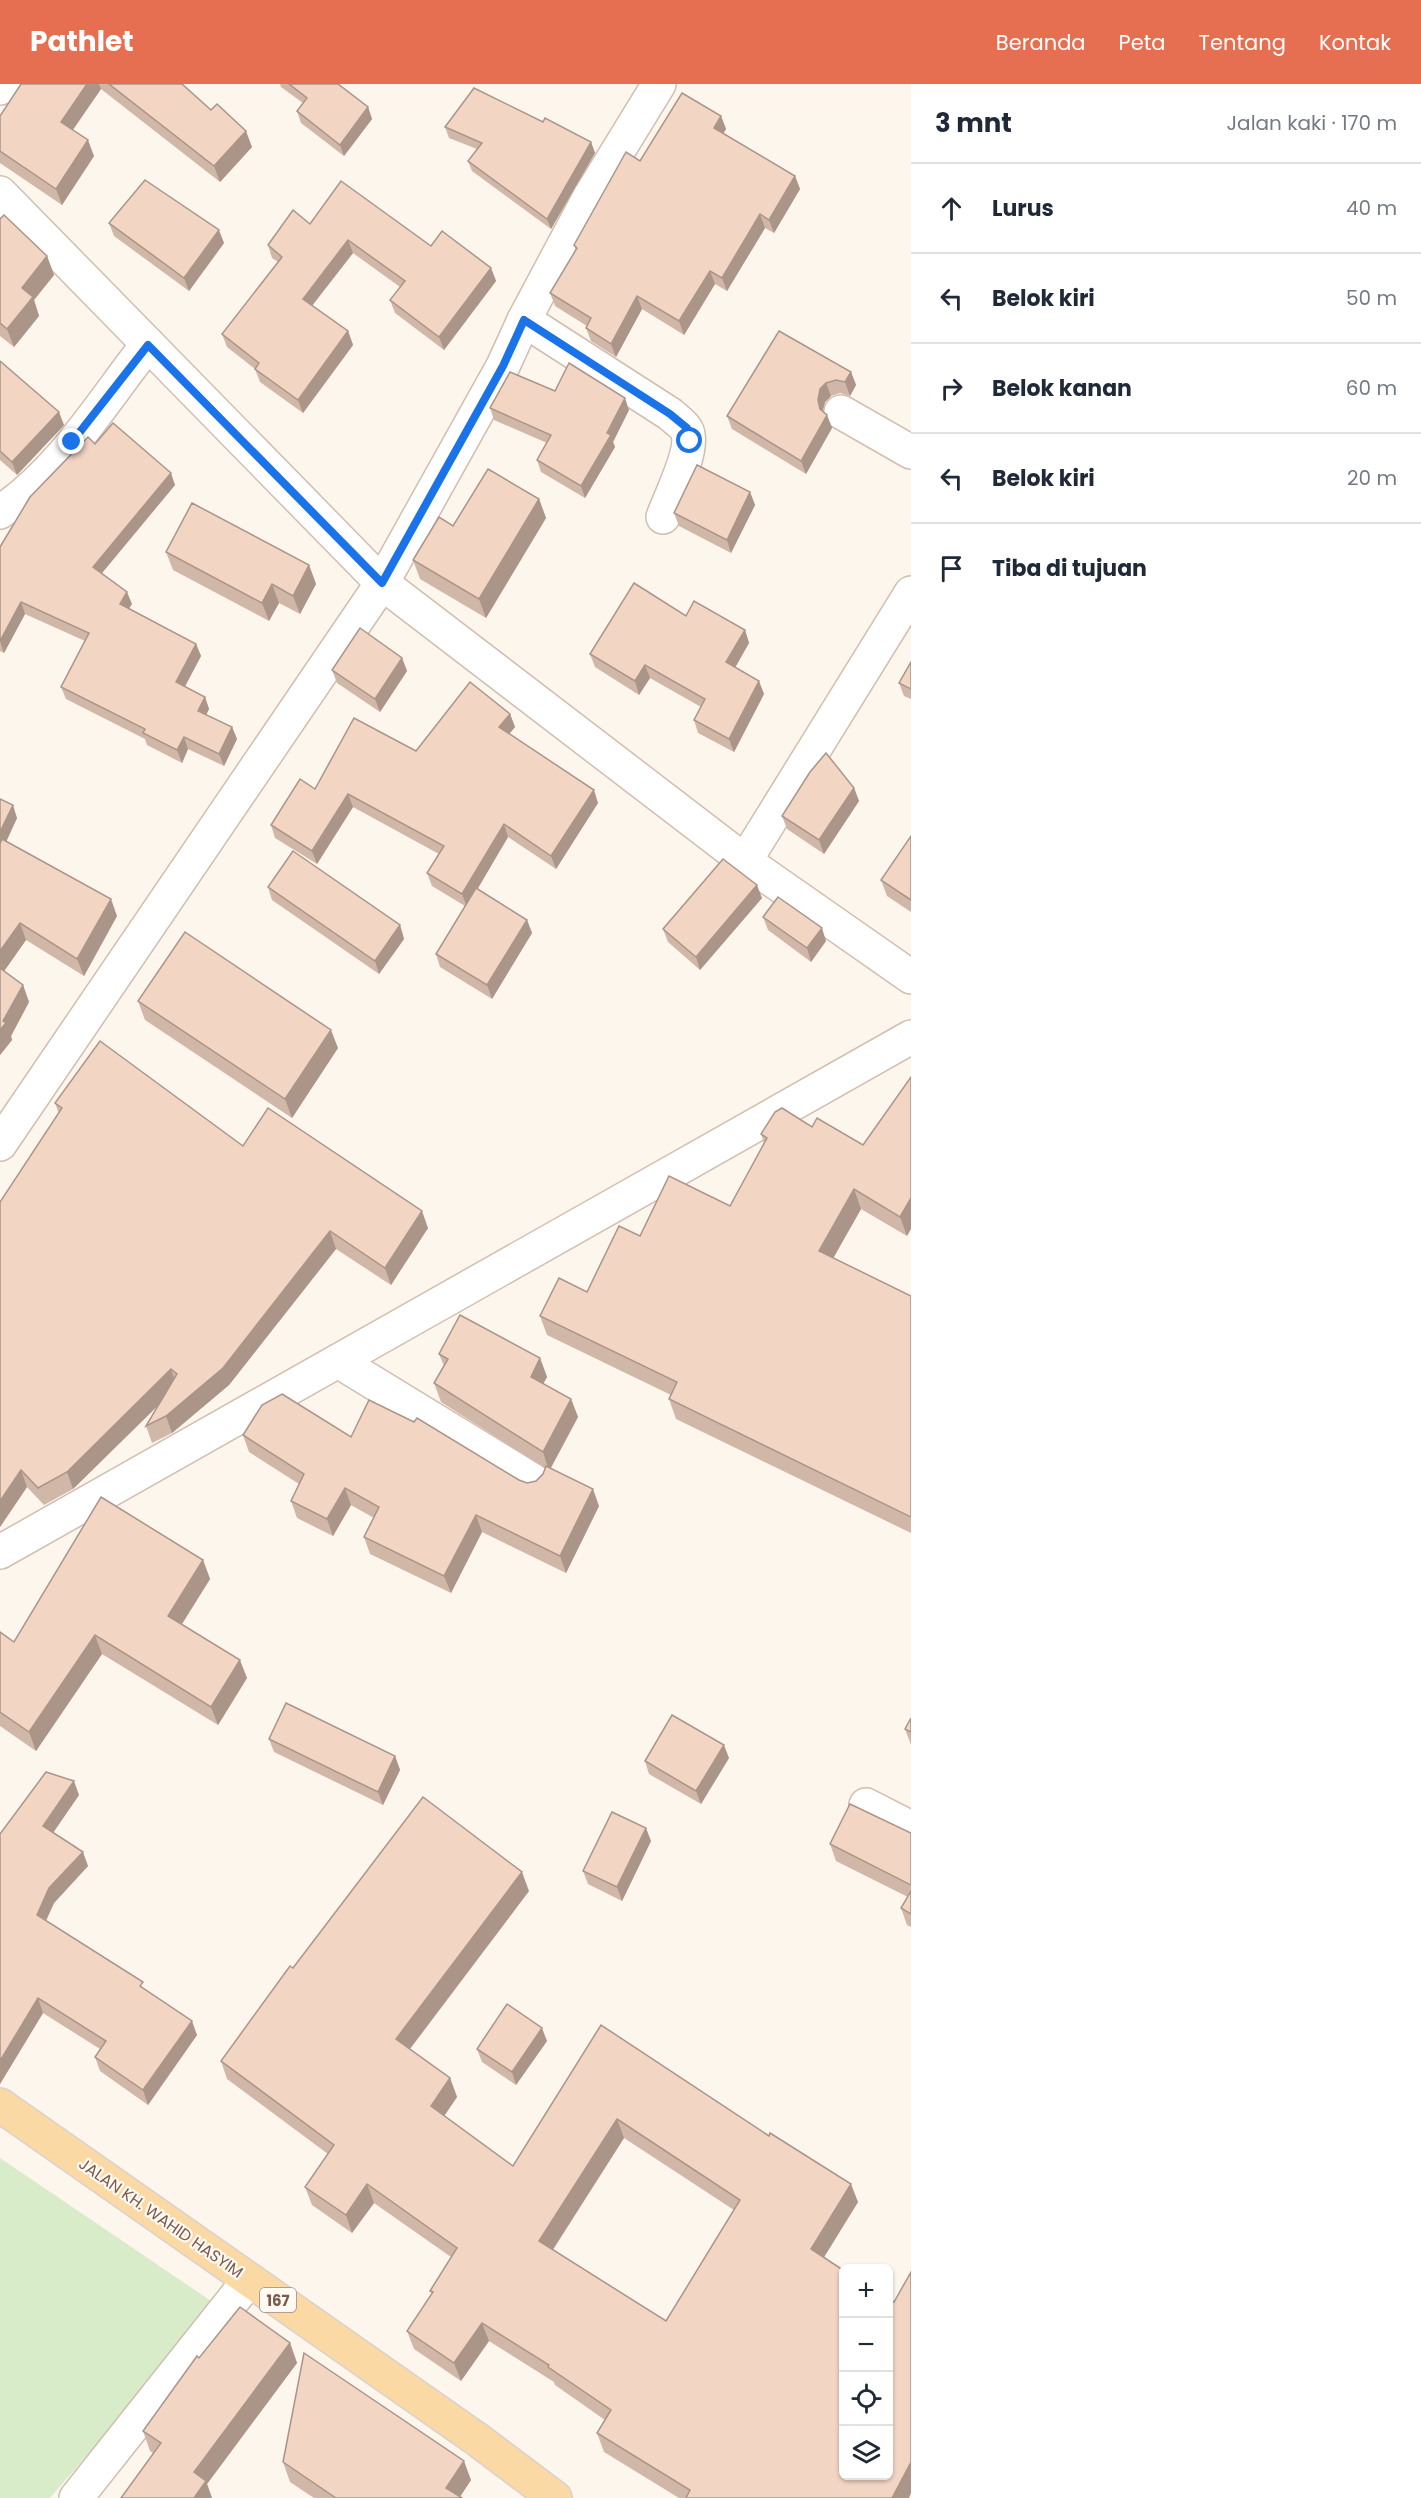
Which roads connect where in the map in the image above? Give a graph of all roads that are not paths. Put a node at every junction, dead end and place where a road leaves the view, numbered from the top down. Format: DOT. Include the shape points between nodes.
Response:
graph roads {
  1 [pos="4,84"];
  2 [pos="659,84"];
  3 [pos="0,88"];
  4 [pos="0,193"];
  5 [pos="524,320"];
  6 [pos="148,345"];
  7 [pos="841,411"];
  8 [pos="911,452"];
  9 [pos="0,512"];
  10 [pos="663,517"];
  11 [pos="382,583"];
  12 [pos="911,593"];
  13 [pos="745,861"];
  14 [pos="911,977"];
  15 [pos="911,1037"];
  16 [pos="0,1144"];
  17 [pos="338,1361"];
  18 [pos="534,1481"];
  19 [pos="0,1552"];
  20 [pos="866,1805"];
  21 [pos="911,1828"];
  22 [pos="0,2105"];
  23 [pos="249,2280"];
  24 [pos="76,2498"];
  25 [pos="555,2498"];
  1 -- 3 [label="street"];
  2 -- 5 [label="street" via="600,179"];
  4 -- 6 [label="street"];
  5 -- 10 [label="street" via="687,428 690,441 685,460"];
  5 -- 11 [label="street" via="503,366"];
  6 -- 9 [label="street" via="72,442 25,495"];
  6 -- 11 [label="street"];
  7 -- 8 [label="street"];
  11 -- 13 [label="street"];
  11 -- 16 [label="street"];
  12 -- 13 [label="street"];
  13 -- 14 [label="street"];
  15 -- 17 [label="street"];
  17 -- 18 [label="street"];
  17 -- 19 [label="street"];
  20 -- 21 [label="street"];
  22 -- 23 [label="main road, JALAN KH. WAHID HASYIM / 167"];
  23 -- 24 [label="street"];
  23 -- 25 [label="main road, JALAN KH. WAHID HASYIM / 167"];
}
